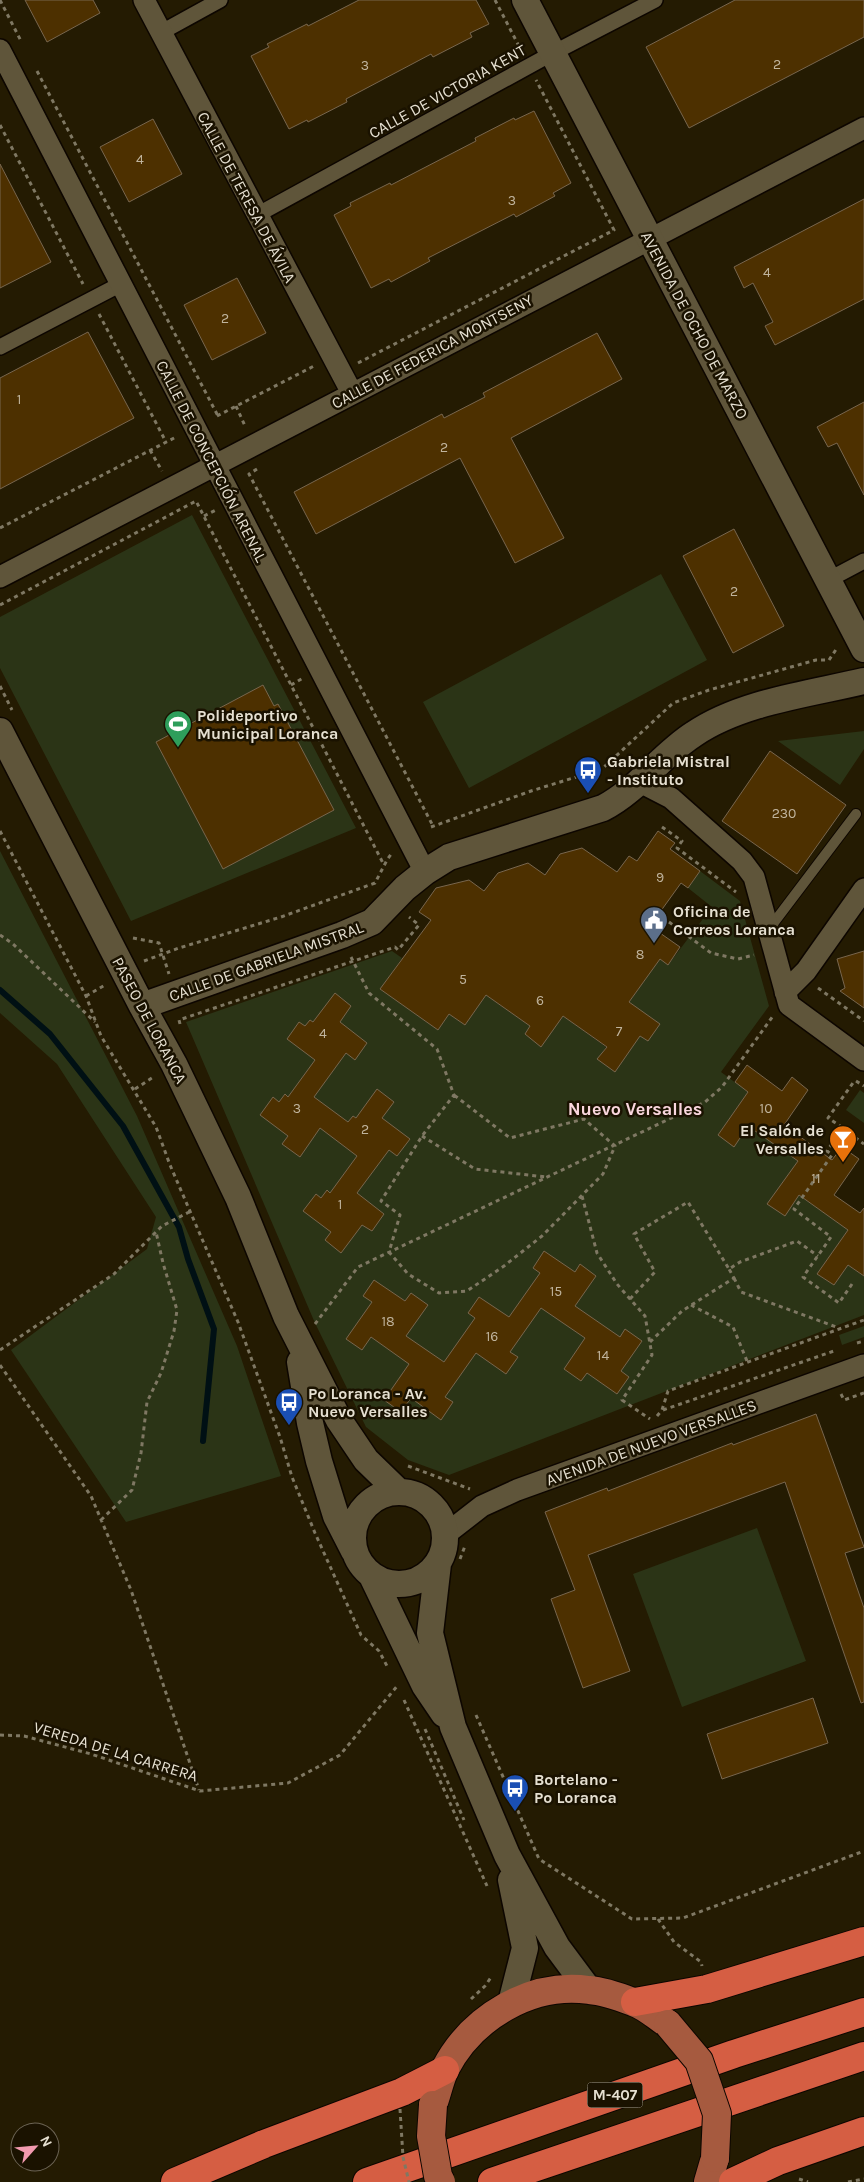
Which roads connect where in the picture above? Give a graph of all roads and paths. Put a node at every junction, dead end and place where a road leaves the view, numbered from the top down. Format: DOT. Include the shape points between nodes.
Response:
graph roads {
  1 [pos="0,0"];
  2 [pos="144,0"];
  3 [pos="220,0"];
  4 [pos="495,0"];
  5 [pos="525,0"];
  6 [pos="655,0"];
  7 [pos="160,33"];
  8 [pos="23,44"];
  9 [pos="0,50"];
  10 [pos="553,53"];
  11 [pos="32,62"];
  12 [pos="529,66"];
  13 [pos="864,128"];
  14 [pos="257,215"];
  15 [pos="650,238"];
  16 [pos="121,284"];
  17 [pos="0,347"];
  18 [pos="336,364"];
  19 [pos="352,393"];
  20 [pos="218,416"];
  21 [pos="195,427"];
  22 [pos="214,464"];
  23 [pos="265,465"];
  24 [pos="0,528"];
  25 [pos="864,561"];
  26 [pos="0,577"];
  27 [pos="828,580"];
  28 [pos="0,605"];
  29 [pos="860,641"];
  30 [pos="864,681"];
  31 [pos="0,731"];
  32 [pos="638,781"];
  33 [pos="856,814"];
  34 [pos="433,826"];
  35 [pos="0,831"];
  36 [pos="406,836"];
  37 [pos="384,866"];
  38 [pos="425,872"];
  39 [pos="864,889"];
  40 [pos="669,922"];
  41 [pos="768,930"];
  42 [pos="0,935"];
  43 [pos="342,935"];
  44 [pos="774,951"];
  45 [pos="125,974"];
  46 [pos="86,996"];
  47 [pos="787,999"];
  48 [pos="142,1006"];
  49 [pos="97,1024"];
  50 [pos="864,1060"];
  51 [pos="864,1086"];
  52 [pos="454,1095"];
  53 [pos="842,1128"];
  54 [pos="422,1136"];
  55 [pos="864,1144"];
  56 [pos="615,1146"];
  57 [pos="546,1178"];
  58 [pos="582,1196"];
  59 [pos="191,1210"];
  60 [pos="156,1232"];
  61 [pos="389,1252"];
  62 [pos="818,1256"];
  63 [pos="729,1269"];
  64 [pos="734,1278"];
  65 [pos="852,1284"];
  66 [pos="630,1299"];
  67 [pos="691,1305"];
  68 [pos="298,1317"];
  69 [pos="864,1320"];
  70 [pos="840,1328"];
  71 [pos="864,1341"];
  72 [pos="650,1342"];
  73 [pos="855,1344"];
  74 [pos="0,1350"];
  75 [pos="836,1350"];
  76 [pos="747,1362"];
  77 [pos="0,1365"];
  78 [pos="864,1365"];
  79 [pos="839,1388"];
  80 [pos="864,1393"];
  81 [pos="662,1410"];
  82 [pos="653,1421"];
  83 [pos="644,1424"];
  84 [pos="404,1465"];
  85 [pos="478,1486"];
  86 [pos="398,1491"];
  87 [pos="101,1520"];
  88 [pos="456,1538"];
  89 [pos="356,1554"];
  90 [pos="447,1566"];
  91 [pos="372,1576"];
  92 [pos="388,1668"];
  93 [pos="393,1676"];
  94 [pos="398,1685"];
  95 [pos="425,1686"];
  96 [pos="472,1706"];
  97 [pos="421,1721"];
  98 [pos="453,1727"];
  99 [pos="0,1735"];
  100 [pos="200,1791"];
  101 [pos="468,1828"];
  102 [pos="864,1851"];
  103 [pos="506,1855"];
  104 [pos="488,1890"];
  105 [pos="658,1918"];
  106 [pos="864,1941"];
  107 [pos="497,1969"];
  108 [pos="707,1989"];
  109 [pos="589,1990"];
  110 [pos="635,2002"];
  111 [pos="511,2003"];
  112 [pos="465,2004"];
  113 [pos="864,2012"];
  114 [pos="864,2056"];
  115 [pos="445,2070"];
  116 [pos="401,2100"];
  117 [pos="864,2131"];
  118 [pos="712,2170"];
  119 [pos="864,2179"];
  120 [pos="175,2182"];
  121 [pos="367,2182"];
  122 [pos="409,2182"];
  123 [pos="440,2182"];
  124 [pos="492,2182"];
  125 [pos="733,2182"];
  126 [pos="848,2182"];
  1 -- 8 [label="path"];
  2 -- 7 [label="street, CALLE DE TERESA DE ÁVILA"];
  3 -- 7 [label="street"];
  4 -- 12 [label="path"];
  5 -- 10 [label="street, AVENIDA DE OCHO DE MARZO"];
  6 -- 10 [label="street, CALLE DE VICTORIA KENT"];
  7 -- 14 [label="street, CALLE DE TERESA DE ÁVILA"];
  9 -- 16 [label="street, CALLE DE CONCEPCIÓN ARENAL"];
  10 -- 12 [label="street, CALLE DE VICTORIA KENT"];
  10 -- 15 [label="street, AVENIDA DE OCHO DE MARZO"];
  11 -- 20 [label="path"];
  12 -- 14 [label="street, CALLE DE VICTORIA KENT"];
  12 -- 18 [label="path" via="614,230"];
  13 -- 15 [label="street, CALLE DE FEDERICA MONTSENY"];
  14 -- 18 [label="street, CALLE DE TERESA DE ÁVILA"];
  15 -- 19 [label="street, CALLE DE FEDERICA MONTSENY"];
  15 -- 27 [label="street, AVENIDA DE OCHO DE MARZO"];
  16 -- 17 [label="street"];
  16 -- 21 [label="street, CALLE DE CONCEPCIÓN ARENAL"];
  18 -- 19 [label="street, CALLE DE TERESA DE ÁVILA"];
  18 -- 20 [label="path"];
  19 -- 22 [label="street, CALLE DE FEDERICA MONTSENY"];
  20 -- 21 [label="path"];
  21 -- 22 [label="street, CALLE DE CONCEPCIÓN ARENAL"];
  21 -- 24 [label="path"];
  22 -- 26 [label="street, CALLE DE FEDERICA MONTSENY"];
  22 -- 36 [label="street, CALLE DE CONCEPCIÓN ARENAL"];
  23 -- 34 [label="path" via="249,474"];
  25 -- 27 [label="street"];
  27 -- 29 [label="street, AVENIDA DE OCHO DE MARZO"];
  28 -- 37 [label="path" via="196,501"];
  29 -- 34 [label="path" via="838,647 830,660 816,660 673,703 602,769"];
  30 -- 32 [label="street, CALLE DE GABRIELA MISTRAL" via="747,709 720,720 696,732"];
  31 -- 45 [label="street, PASEO DE LORANCA"];
  32 -- 38 [label="street, CALLE DE GABRIELA MISTRAL" via="618,800 603,808 449,856"];
  32 -- 41 [label="street" via="671,798 742,861 754,877"];
  33 -- 41 [label="lane"];
  34 -- 36 [label="path"];
  35 -- 46 [label="path"];
  36 -- 37 [label="path"];
  36 -- 38 [label="street, CALLE DE CONCEPCIÓN ARENAL"];
  37 -- 45 [label="path" via="376,883 140,962"];
  38 -- 43 [label="street, CALLE DE GABRIELA MISTRAL" via="372,922"];
  39 -- 47 [label="street"];
  40 -- 44 [label="path" via="711,953 738,959"];
  41 -- 44 [label="street"];
  42 -- 49 [label="path"];
  43 -- 48 [label="street, CALLE DE GABRIELA MISTRAL"];
  43 -- 52 [label="path" via="369,993 437,1049"];
  44 -- 47 [label="street"];
  45 -- 46 [label="path"];
  45 -- 48 [label="street, PASEO DE LORANCA"];
  46 -- 49 [label="path"];
  47 -- 50 [label="street"];
  47 -- 56 [label="path" via="722,1087 705,1102"];
  48 -- 68 [label="street, PASEO DE LORANCA" via="174,1064"];
  49 -- 59 [label="path" via="156,1127"];
  51 -- 53 [label="path" via="855,1080 828,1118"];
  52 -- 54 [label="path"];
  52 -- 56 [label="path" via="510,1138 584,1120"];
  53 -- 55 [label="path"];
  53 -- 62 [label="path" via="826,1150 832,1155 794,1209 831,1236"];
  54 -- 57 [label="path" via="474,1169"];
  54 -- 61 [label="path" via="381,1201 400,1215"];
  56 -- 57 [label="path"];
  56 -- 58 [label="path" via="603,1174"];
  57 -- 61 [label="path"];
  58 -- 61 [label="path" via="542,1236 467,1291 439,1293 408,1274"];
  58 -- 66 [label="path" via="598,1253"];
  59 -- 60 [label="path"];
  59 -- 92 [label="path" via="238,1322 315,1533 361,1635 379,1651"];
  60 -- 74 [label="path" via="114,1274"];
  60 -- 87 [label="path" via="177,1310 174,1331 161,1374 147,1402 141,1453 132,1490"];
  61 -- 68 [label="path" via="358,1267 313,1327"];
  62 -- 63 [label="path" via="797,1241"];
  62 -- 65 [label="path" via="804,1277 839,1302"];
  63 -- 64 [label="path"];
  63 -- 66 [label="path" via="688,1202 634,1234 655,1272"];
  64 -- 67 [label="path"];
  64 -- 70 [label="path" via="741,1292"];
  66 -- 72 [label="path" via="645,1316"];
  67 -- 72 [label="path"];
  67 -- 76 [label="path" via="733,1327"];
  68 -- 86 [label="street, PASEO DE LORANCA" via="339,1420 366,1460"];
  68 -- 89 [label="street, PASEO DE LORANCA" via="310,1423 319,1461 336,1516"];
  69 -- 70 [label="path"];
  70 -- 76 [label="path"];
  71 -- 73 [label="path"];
  72 -- 82 [label="path" via="652,1355 622,1400"];
  75 -- 81 [label="path"];
  76 -- 81 [label="path" via="668,1391"];
  77 -- 87 [label="path" via="91,1496"];
  78 -- 88 [label="street, AVENIDA DE NUEVO VERSALLES" via="517,1490 482,1506"];
  79 -- 80 [label="path" via="844,1400"];
  81 -- 82 [label="path"];
  82 -- 83 [label="path"];
  84 -- 85 [label="path" via="470,1489"];
  86 -- 88 [label="street" via="414,1494 430,1504"];
  86 -- 89 [label="street" via="372,1500 360,1512 354,1527"];
  87 -- 100 [label="path" via="131,1590"];
  88 -- 90 [label="path"];
  88 -- 90 [label="street" via="444,1550"];
  89 -- 91 [label="street"];
  90 -- 91 [label="street" via="410,1583 386,1583"];
  90 -- 98 [label="street" via="430,1633"];
  91 -- 95 [label="street"];
  93 -- 94 [label="path"];
  94 -- 95 [label="path"];
  94 -- 100 [label="path, VEREDA DE LA CARRERA" via="340,1755 288,1783"];
  94 -- 104 [label="path"];
  95 -- 98 [label="street"];
  96 -- 105 [label="path" via="539,1859 632,1919"];
  97 -- 101 [label="path"];
  98 -- 103 [label="street"];
  99 -- 100 [label="path, VEREDA DE LA CARRERA" via="24,1736 83,1752"];
  102 -- 105 [label="path" via="683,1918"];
  103 -- 109 [label="street" via="557,1947"];
  103 -- 111 [label="street" via="524,1948"];
  105 -- 108 [label="path" via="674,1942 701,1962"];
  106 -- 108 [label="highway"];
  107 -- 112 [label="path" via="485,1986"];
  108 -- 110 [label="highway"];
  109 -- 110 [label="main road"];
  109 -- 111 [label="main road" via="551,1991"];
  110 -- 118 [label="main road, bridge" via="668,2024 699,2061 717,2114"];
  111 -- 115 [label="main road" via="486,2019 466,2038"];
  113 -- 121 [label="highway, M-407"];
  114 -- 124 [label="highway, M-407"];
  115 -- 116 [label="highway"];
  115 -- 123 [label="main road, bridge" via="433,2105 431,2136"];
  116 -- 120 [label="highway" via="264,2144"];
  116 -- 122 [label="path, bridge" via="404,2157"];
  117 -- 125 [label="highway" via="778,2161"];
  119 -- 126 [label="path"];
}
